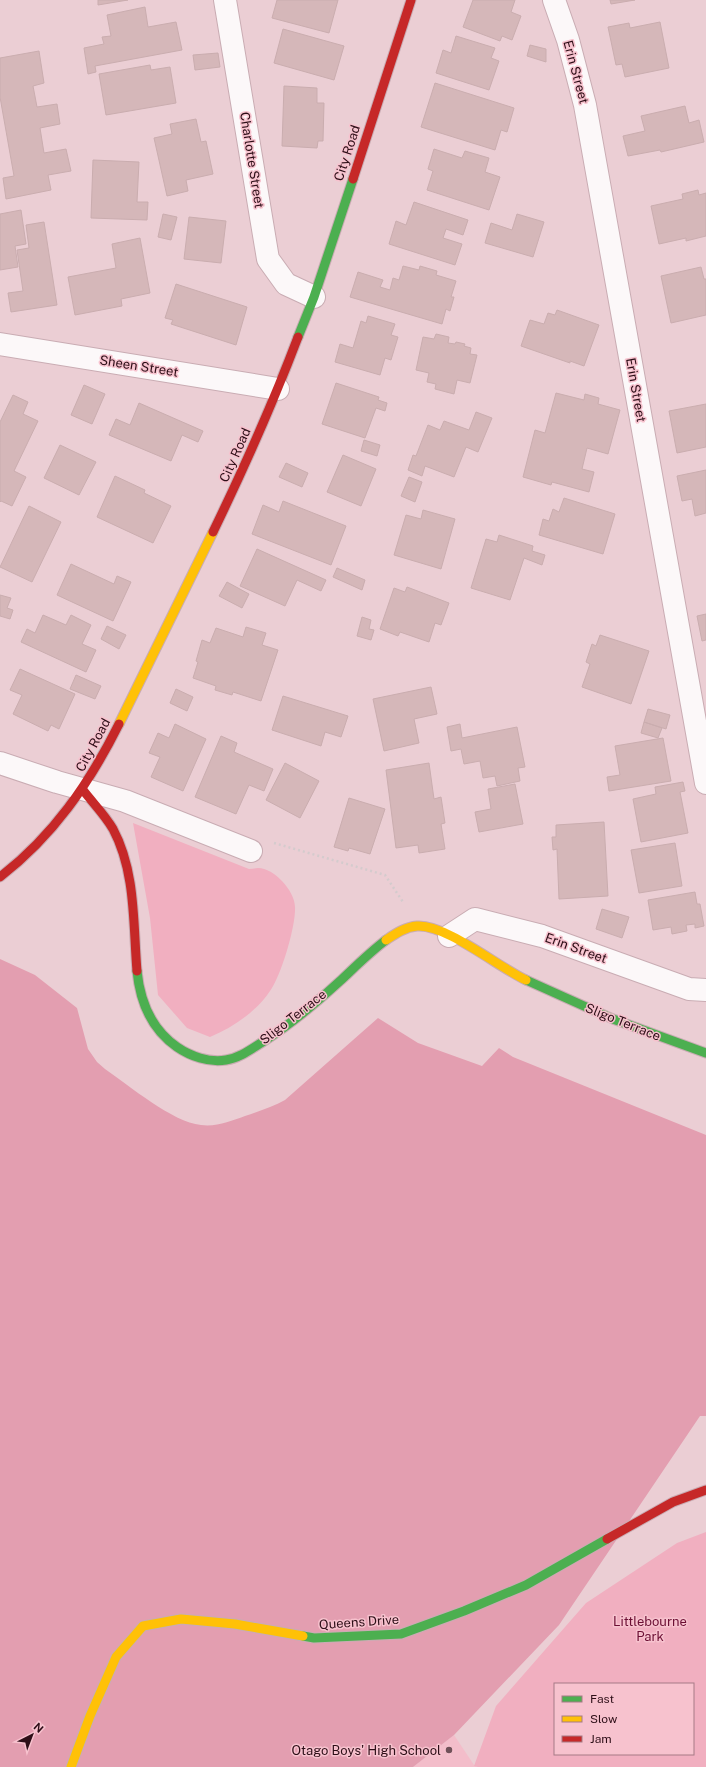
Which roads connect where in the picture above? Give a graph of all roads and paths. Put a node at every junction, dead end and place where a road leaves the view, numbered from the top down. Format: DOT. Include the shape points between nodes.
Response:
graph roads {
  1 [pos="225,0"];
  2 [pos="411,0"];
  3 [pos="554,0"];
  4 [pos="314,297"];
  5 [pos="0,344"];
  6 [pos="278,389"];
  7 [pos="0,763"];
  8 [pos="706,783"];
  9 [pos="83,790"];
  10 [pos="251,851"];
  11 [pos="0,877"];
  12 [pos="420,926"];
  13 [pos="449,936"];
  14 [pos="706,990"];
  15 [pos="706,1053"];
  16 [pos="706,1490"];
  17 [pos="71,1767"];
  1 -- 4 [label="street, Charlotte Street" via="268,259 286,284"];
  2 -- 4 [label="street, City Road"];
  3 -- 8 [label="street, Erin Street" via="568,40 585,105"];
  4 -- 6 [label="street, City Road"];
  5 -- 6 [label="street, Sheen Street"];
  6 -- 9 [label="street, City Road" via="195,570 104,754"];
  7 -- 9 [label="street"];
  9 -- 10 [label="street" via="125,801"];
  9 -- 11 [label="street, City Road" via="32,852"];
  9 -- 12 [label="street, Sligo Terrace" via="112,828 122,849 130,887 141,997 161,1033 180,1049 208,1059 226,1060 242,1054 273,1036 377,947 395,935"];
  10 -- 12 [label="path" via="276,842 385,875"];
  12 -- 13 [label="street, Sligo Terrace"];
  13 -- 14 [label="street, Erin Street" via="475,919 542,936 689,989"];
  13 -- 15 [label="street, Sligo Terrace" via="522,979 639,1030"];
  16 -- 17 [label="street, Queens Drive" via="673,1502 526,1585 401,1634 314,1638 235,1624 181,1620 144,1626 116,1657"];
}
